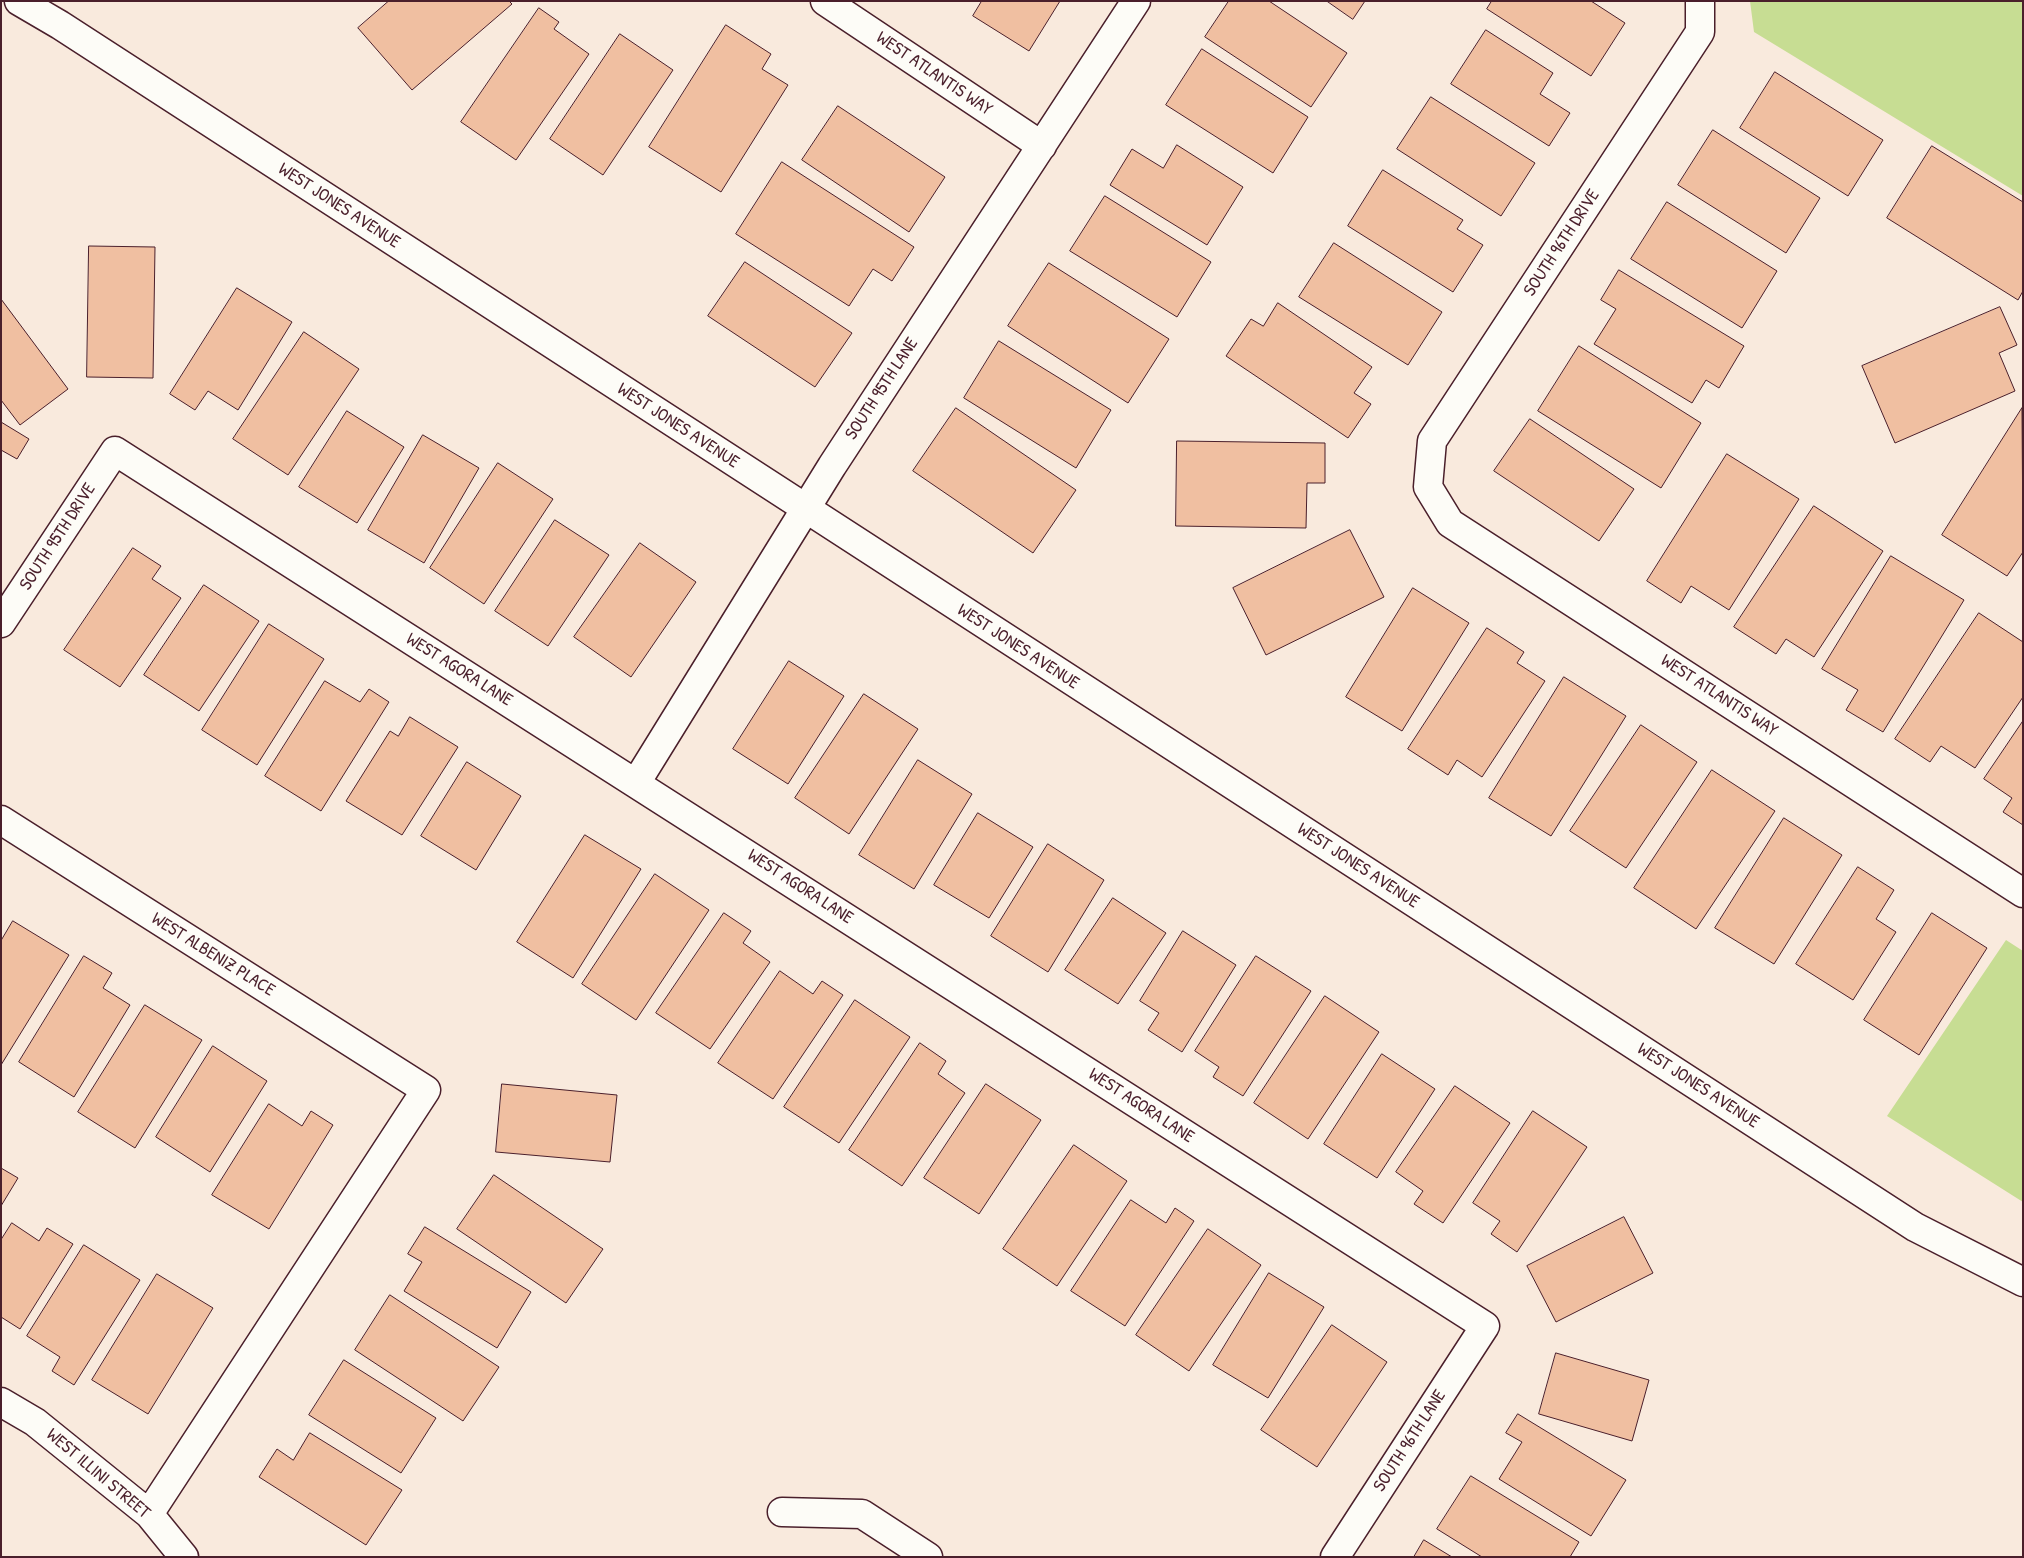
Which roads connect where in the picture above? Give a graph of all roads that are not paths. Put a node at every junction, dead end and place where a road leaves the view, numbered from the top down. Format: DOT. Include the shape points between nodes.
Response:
graph roads {
  1 [pos="20,1"];
  2 [pos="825,1"];
  3 [pos="1136,1"];
  4 [pos="1700,1"];
  5 [pos="1042,146"];
  6 [pos="114,450"];
  7 [pos="1428,486"];
  8 [pos="806,509"];
  9 [pos="1,623"];
  10 [pos="636,782"];
  11 [pos="1,820"];
  12 [pos="2023,894"];
  13 [pos="2023,1282"];
  14 [pos="1485,1326"];
  15 [pos="1,1402"];
  16 [pos="782,1512"];
  17 [pos="149,1514"];
  18 [pos="184,1557"];
  19 [pos="928,1557"];
  20 [pos="1335,1557"];
  1 -- 8 [label="street, WEST JONES AVENUE"];
  2 -- 5 [label="street, WEST ATLANTIS WAY"];
  3 -- 5 [label="street, SOUTH 95TH LANE"];
  4 -- 7 [label="street, SOUTH 96TH DRIVE" via="1700,32 1432,441"];
  5 -- 8 [label="street, SOUTH 95TH LANE"];
  6 -- 9 [label="street, SOUTH 95TH DRIVE"];
  6 -- 10 [label="street, WEST AGORA LANE"];
  7 -- 12 [label="street, WEST ATLANTIS WAY" via="1450,522"];
  8 -- 10 [label="street, SOUTH 95TH LANE"];
  8 -- 13 [label="street, WEST JONES AVENUE" via="1916,1227"];
  10 -- 14 [label="street, WEST AGORA LANE"];
  11 -- 17 [label="street, WEST ALBENIZ PLACE" via="426,1090"];
  14 -- 20 [label="street, SOUTH 96TH LANE"];
  15 -- 17 [label="street, WEST ILLINI STREET" via="35,1422"];
  16 -- 19 [label="street" via="862,1514"];
  17 -- 18 [label="street, WEST ILLINI STREET"];
}
